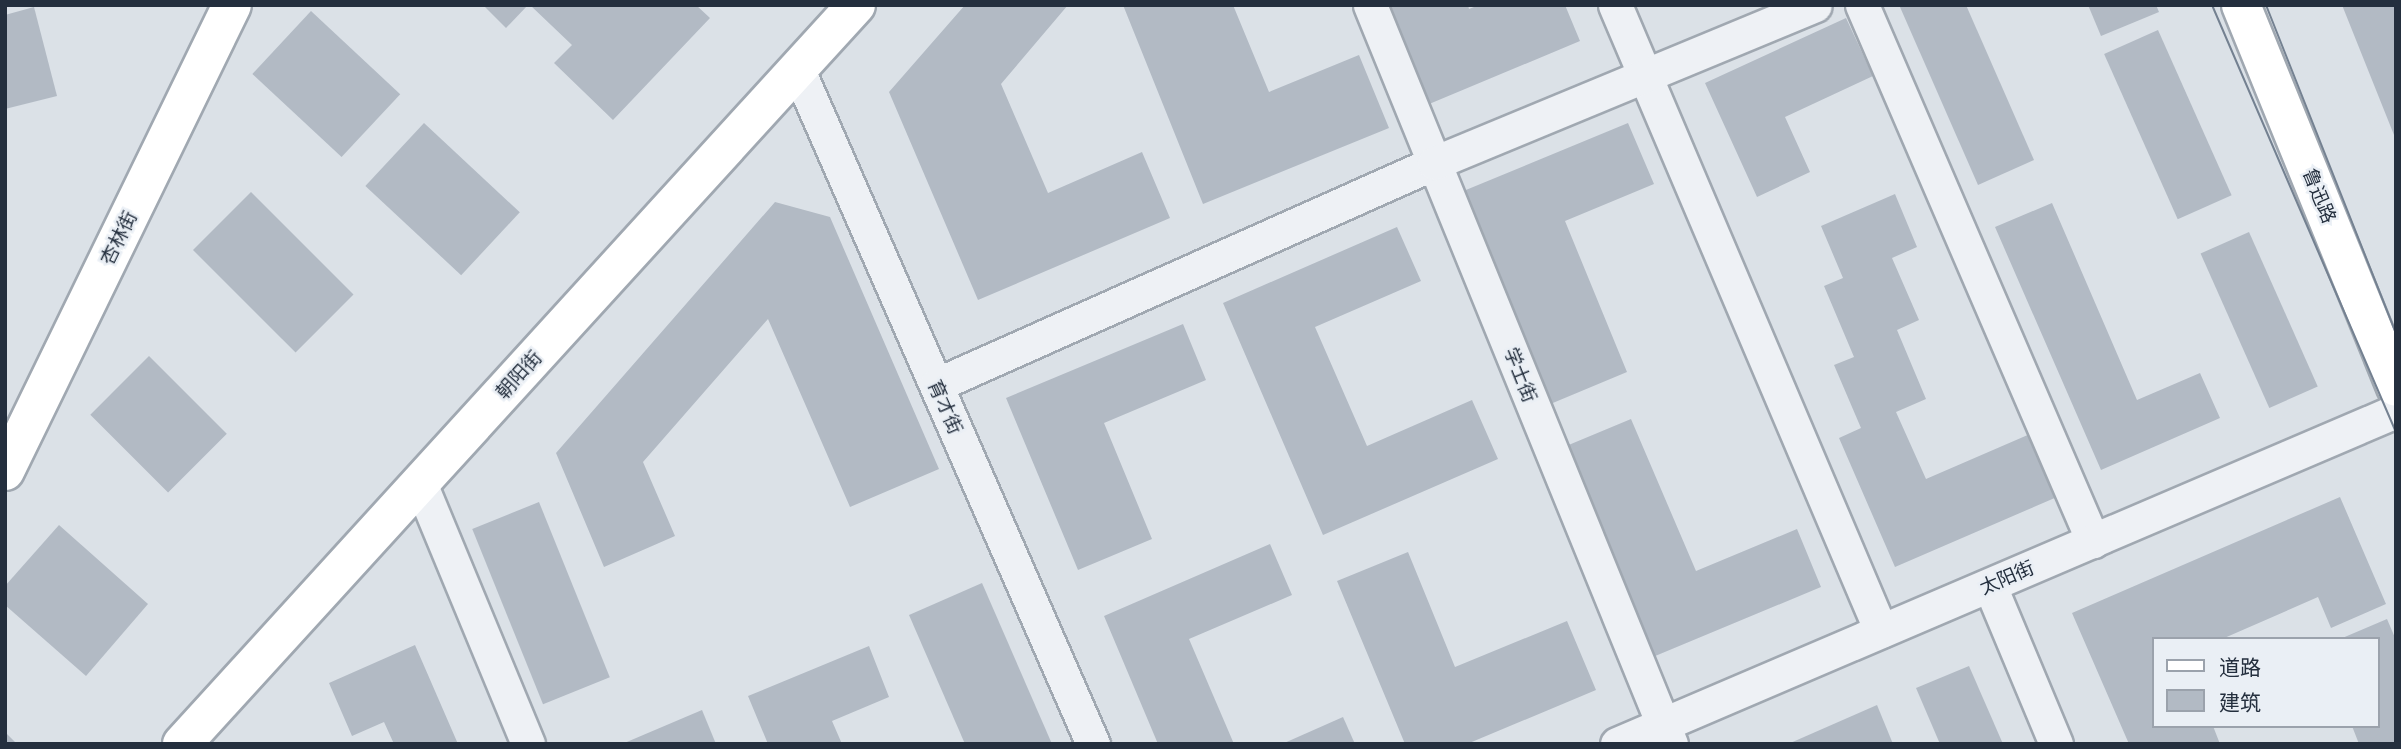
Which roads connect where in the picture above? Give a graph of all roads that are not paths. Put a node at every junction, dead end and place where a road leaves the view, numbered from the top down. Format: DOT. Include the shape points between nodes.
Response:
graph roads {
  1 [pos="232,5"];
  2 [pos="856,5"];
  3 [pos="1370,5"];
  4 [pos="1615,5"];
  5 [pos="1815,5"];
  6 [pos="1862,5"];
  7 [pos="2241,5"];
  8 [pos="798,70"];
  9 [pos="1646,77"];
  10 [pos="1434,163"];
  11 [pos="936,385"];
  12 [pos="2396,387"];
  13 [pos="2396,411"];
  14 [pos="5,471"];
  15 [pos="420,483"];
  16 [pos="2092,541"];
  17 [pos="1990,586"];
  18 [pos="1881,631"];
  19 [pos="1667,734"];
  20 [pos="182,744"];
  21 [pos="528,744"];
  22 [pos="1093,744"];
  23 [pos="1617,744"];
  24 [pos="2056,744"];
  1 -- 14 [label="main road, 杏林街"];
  2 -- 8 [label="main road, 朝阳街"];
  3 -- 10 [label="street, 学士街"];
  4 -- 9 [label="street"];
  5 -- 9 [label="street"];
  6 -- 16 [label="street"];
  7 -- 12 [label="main road, 鲁迅路"];
  8 -- 11 [label="street, 育才街"];
  8 -- 15 [label="main road, 朝阳街"];
  9 -- 10 [label="street"];
  9 -- 18 [label="street"];
  10 -- 11 [label="street"];
  10 -- 19 [label="street, 学士街"];
  11 -- 22 [label="street, 育才街"];
  13 -- 16 [label="street, 太阳街"];
  15 -- 20 [label="main road, 朝阳街"];
  15 -- 21 [label="street"];
  16 -- 17 [label="street, 太阳街"];
  17 -- 18 [label="street, 太阳街"];
  17 -- 24 [label="street"];
  18 -- 19 [label="street, 太阳街"];
  19 -- 23 [label="street, 太阳街"];
}
